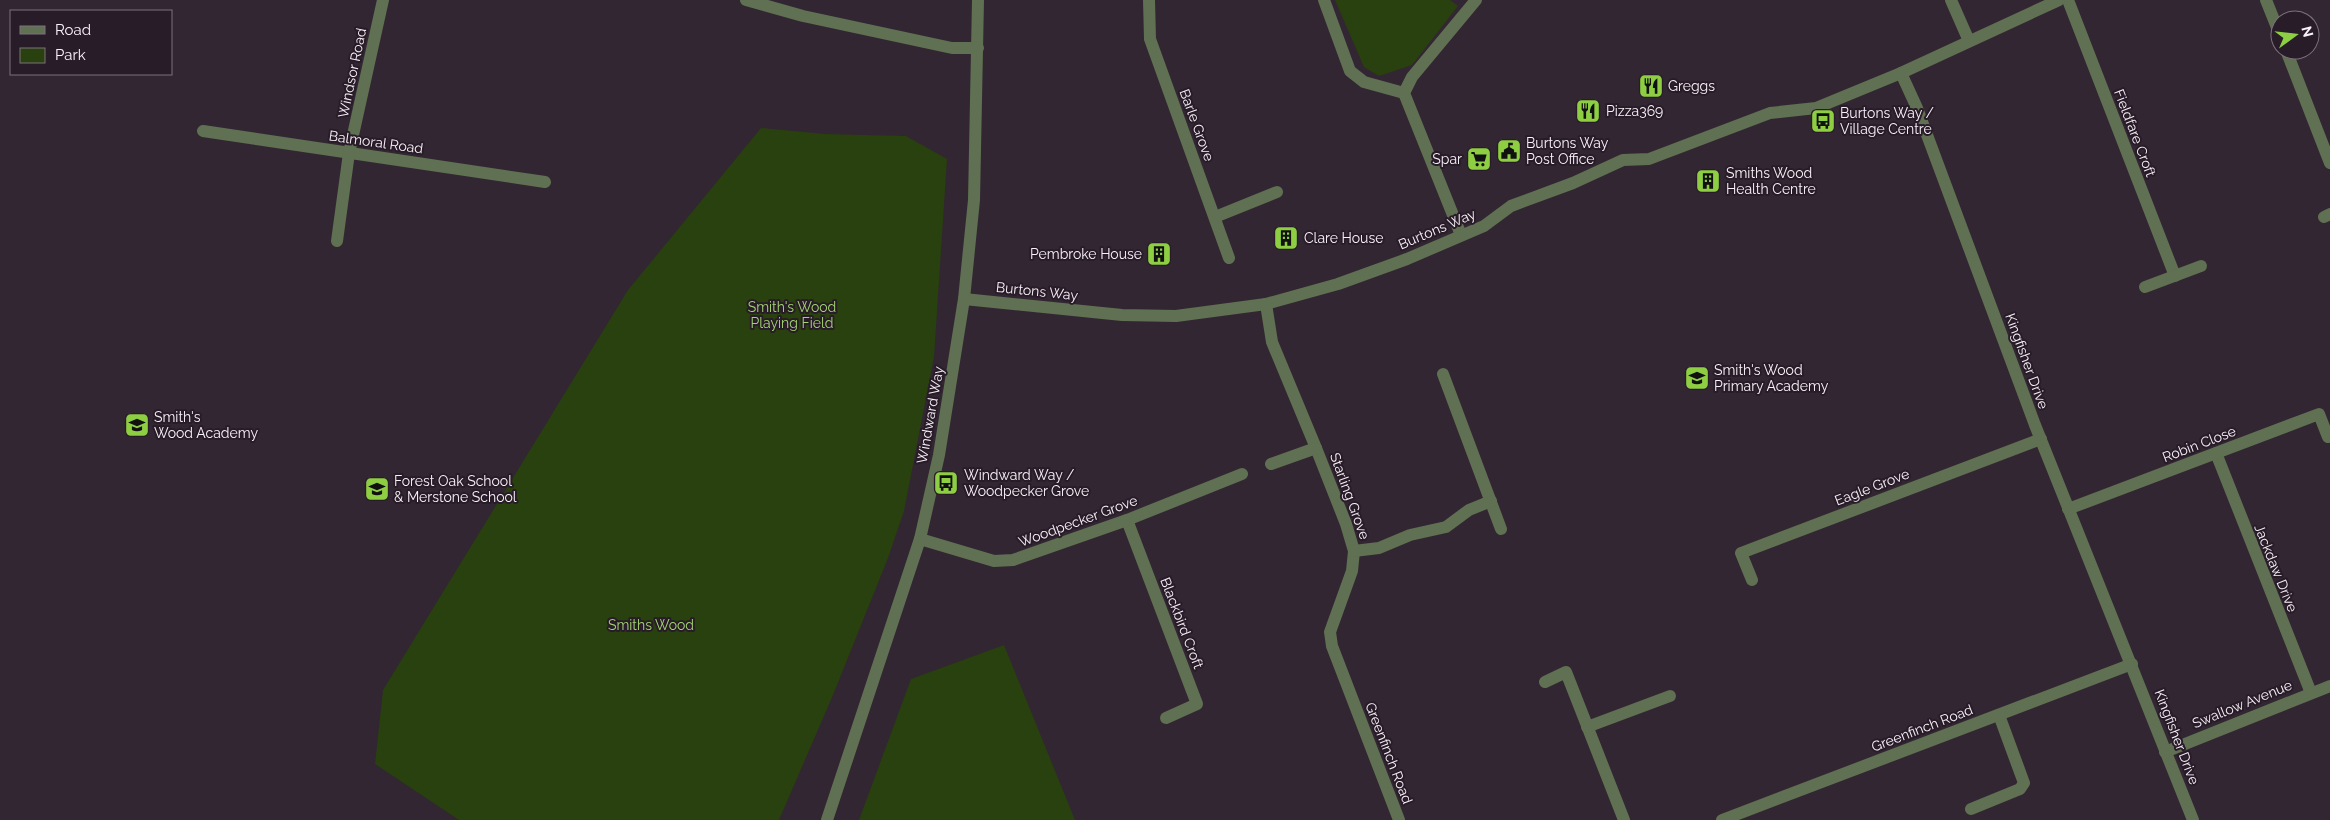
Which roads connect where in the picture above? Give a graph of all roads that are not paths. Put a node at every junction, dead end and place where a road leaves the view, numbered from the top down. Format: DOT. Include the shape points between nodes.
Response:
graph roads {
  1 [pos="383,0"];
  2 [pos="746,0"];
  3 [pos="978,0"];
  4 [pos="1149,0"];
  5 [pos="1324,0"];
  6 [pos="1476,0"];
  7 [pos="1951,0"];
  8 [pos="2059,0"];
  9 [pos="2068,0"];
  10 [pos="1969,41"];
  11 [pos="978,48"];
  12 [pos="2290,60"];
  13 [pos="1901,73"];
  14 [pos="1404,93"];
  15 [pos="203,132"];
  16 [pos="349,153"];
  17 [pos="2330,163"];
  18 [pos="545,182"];
  19 [pos="1277,192"];
  20 [pos="1215,217"];
  21 [pos="1461,235"];
  22 [pos="337,241"];
  23 [pos="1229,258"];
  24 [pos="2201,266"];
  25 [pos="2175,276"];
  26 [pos="2145,287"];
  27 [pos="964,299"];
  28 [pos="1266,304"];
  29 [pos="1443,374"];
  30 [pos="2328,437"];
  31 [pos="2041,439"];
  32 [pos="1316,448"];
  33 [pos="2216,453"];
  34 [pos="1271,464"];
  35 [pos="1242,474"];
  36 [pos="1491,501"];
  37 [pos="2068,509"];
  38 [pos="1127,520"];
  39 [pos="1501,529"];
  40 [pos="920,539"];
  41 [pos="1354,551"];
  42 [pos="1752,580"];
  43 [pos="2132,664"];
  44 [pos="1545,682"];
  45 [pos="2330,686"];
  46 [pos="2311,693"];
  47 [pos="1352,696"];
  48 [pos="1670,696"];
  49 [pos="1999,715"];
  50 [pos="1166,718"];
  51 [pos="1587,727"];
  52 [pos="2165,752"];
  53 [pos="1971,809"];
  54 [pos="827,820"];
  55 [pos="1399,820"];
  56 [pos="1624,820"];
  57 [pos="1722,820"];
  58 [pos="2193,820"];
  1 -- 16 [label="street, Windsor Road"];
  2 -- 11 [label="street" via="802,16 952,48"];
  3 -- 11 [label="street, Windward Way"];
  4 -- 20 [label="street, Barle Grove" via="1150,39"];
  5 -- 14 [label="street" via="1350,71 1364,82"];
  6 -- 14 [label="street" via="1412,78"];
  7 -- 10 [label="street"];
  8 -- 10 [label="street"];
  9 -- 25 [label="street, Fieldfare Croft"];
  10 -- 13 [label="street"];
  11 -- 27 [label="street, Windward Way" via="974,200"];
  12 -- 17 [label="street"];
  13 -- 21 [label="street, Burtons Way" via="1816,108 1770,113 1649,159 1623,160 1511,206 1484,226"];
  13 -- 31 [label="street, Kingfisher Drive"];
  14 -- 21 [label="street"];
  15 -- 16 [label="street, Balmoral Road"];
  16 -- 18 [label="street, Balmoral Road"];
  16 -- 22 [label="street, Windsor Road"];
  19 -- 20 [label="street"];
  20 -- 23 [label="street, Barle Grove"];
  21 -- 28 [label="street, Burtons Way" via="1338,284"];
  24 -- 25 [label="street"];
  25 -- 26 [label="street"];
  27 -- 28 [label="street, Burtons Way" via="1158,316"];
  27 -- 40 [label="street, Windward Way" via="939,455"];
  28 -- 32 [label="street, Starling Grove" via="1272,342"];
  29 -- 36 [label="street"];
  30 -- 33 [label="street, Robin Close" via="2319,414"];
  31 -- 37 [label="street, Kingfisher Drive"];
  31 -- 42 [label="street, Eagle Grove" via="1742,553"];
  32 -- 34 [label="street"];
  32 -- 41 [label="street, Starling Grove"];
  33 -- 37 [label="street, Robin Close"];
  33 -- 46 [label="street, Jackdaw Drive"];
  35 -- 38 [label="street, Woodpecker Grove"];
  36 -- 39 [label="street"];
  36 -- 41 [label="street" via="1468,510 1446,527 1410,535 1380,548"];
  37 -- 43 [label="street, Kingfisher Drive"];
  38 -- 40 [label="street, Woodpecker Grove" via="1013,560 994,561"];
  38 -- 50 [label="street, Blackbird Croft" via="1197,704"];
  40 -- 54 [label="street, Windward Way"];
  41 -- 47 [label="street, Starling Grove" via="1352,571 1330,632 1332,646"];
  43 -- 49 [label="street, Greenfinch Road"];
  43 -- 52 [label="street, Kingfisher Drive"];
  44 -- 51 [label="street" via="1566,672"];
  45 -- 46 [label="street, Swallow Avenue"];
  46 -- 52 [label="street, Swallow Avenue"];
  47 -- 55 [label="street, Greenfinch Road"];
  48 -- 51 [label="street"];
  49 -- 53 [label="street" via="2024,783 2020,789"];
  49 -- 57 [label="street, Greenfinch Road"];
  51 -- 56 [label="street"];
  52 -- 58 [label="street, Kingfisher Drive"];
}
